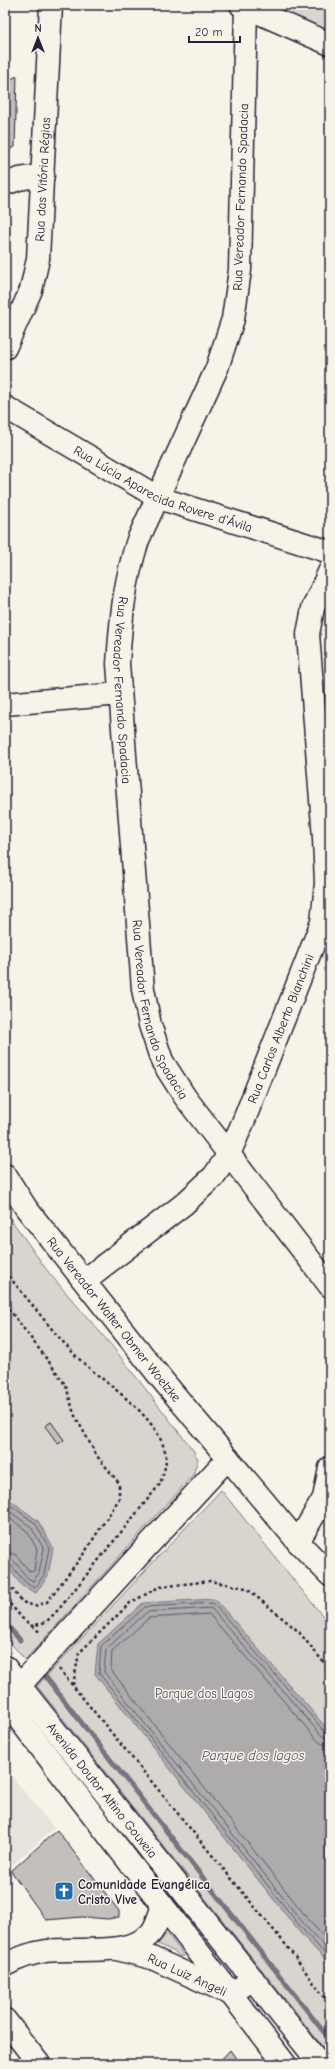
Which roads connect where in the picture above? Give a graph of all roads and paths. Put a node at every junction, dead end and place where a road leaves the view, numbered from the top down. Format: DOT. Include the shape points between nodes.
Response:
graph roads {
  1 [pos="51,5"];
  2 [pos="246,6"];
  3 [pos="330,44"];
  4 [pos="44,175"];
  5 [pos="5,184"];
  6 [pos="5,348"];
  7 [pos="5,407"];
  8 [pos="159,498"];
  9 [pos="330,552"];
  10 [pos="330,570"];
  11 [pos="120,694"];
  12 [pos="5,704"];
  13 [pos="228,1154"];
  14 [pos="5,1175"];
  15 [pos="5,1272"];
  16 [pos="326,1275"];
  17 [pos="85,1280"];
  18 [pos="5,1304"];
  19 [pos="228,1458"];
  20 [pos="330,1468"];
  21 [pos="298,1542"];
  22 [pos="330,1575"];
  23 [pos="5,1580"];
  24 [pos="5,1598"];
  25 [pos="5,1666"];
  26 [pos="330,1670"];
  27 [pos="12,1686"];
  28 [pos="5,1702"];
  29 [pos="163,1906"];
  30 [pos="117,1949"];
  31 [pos="5,1965"];
  32 [pos="253,1980"];
  33 [pos="231,1994"];
  34 [pos="330,2005"];
  35 [pos="5,2020"];
  36 [pos="284,2063"];
  37 [pos="39,2064"];
  38 [pos="320,2064"];
  1 -- 4 [label="street, Rua das Vitória Régias"];
  2 -- 3 [label="street"];
  2 -- 8 [label="street, Rua Vereador Fernando Spadacia" via="240,270 233,319 217,368"];
  4 -- 5 [label="street"];
  4 -- 6 [label="street, Rua das Vitória Régias" via="38,259 31,290"];
  7 -- 8 [label="street, Rua Lúcia Aparecida Rovere d'Ávila"];
  8 -- 9 [label="street, Rua Lúcia Aparecida Rovere d'Ávila"];
  8 -- 11 [label="street, Rua Vereador Fernando Spadacia" via="138,540 128,570 121,612 118,664"];
  10 -- 13 [label="street, Rua Carlos Alberto Bianchini" via="312,608 308,634 325,846 326,883 322,922 244,1120"];
  11 -- 12 [label="street"];
  11 -- 13 [label="street, Rua Vereador Fernando Spadacia" via="143,989 150,1025 162,1060 185,1097"];
  13 -- 16 [label="street, Rua Vereador Fernando Spadacia"];
  13 -- 17 [label="street, Rua Carlos Alberto Bianchini" via="214,1176 184,1204"];
  14 -- 17 [label="street, Rua Vereador Walter Obmer Woelzke" via="26,1208"];
  15 -- 24 [label="path" via="76,1356 137,1409 155,1431 165,1452 165,1468 160,1484 46,1622 32,1626"];
  17 -- 19 [label="street, Rua Vereador Walter Obmer Woelzke" via="164,1382"];
  18 -- 23 [label="path" via="66,1386 78,1421 97,1456 118,1483 118,1499 86,1552 47,1602 35,1606 22,1602"];
  19 -- 21 [label="street, Rua Vereador Walter Obmer Woelzke"];
  19 -- 27 [label="street"];
  20 -- 21 [label="street" via="324,1498"];
  21 -- 22 [label="street, Rua Vereador Walter Obmer Woelzke"];
  25 -- 27 [label="street, Avenida Doutor Altino Gouveia"];
  26 -- 34 [label="path" via="298,1631 246,1588 210,1581 159,1587 130,1603 79,1653 73,1686 286,1945"];
  27 -- 32 [label="street, Avenida Doutor Altino Gouveia"];
  28 -- 29 [label="street, Avenida Doutor Altino Gouveia"];
  29 -- 30 [label="street, Rua Luiz Angeli" via="150,1934 140,1941"];
  29 -- 33 [label="street, Avenida Doutor Altino Gouveia"];
  30 -- 31 [label="street, Rua Luiz Angeli" via="45,1951"];
  30 -- 33 [label="street, Rua Luiz Angeli" via="152,1958"];
  32 -- 33 [label="street, Rua Luiz Angeli"];
  32 -- 38 [label="street, Avenida Doutor Altino Gouveia"];
  33 -- 36 [label="street, Avenida Doutor Altino Gouveia"];
  35 -- 37 [label="street"];
}
